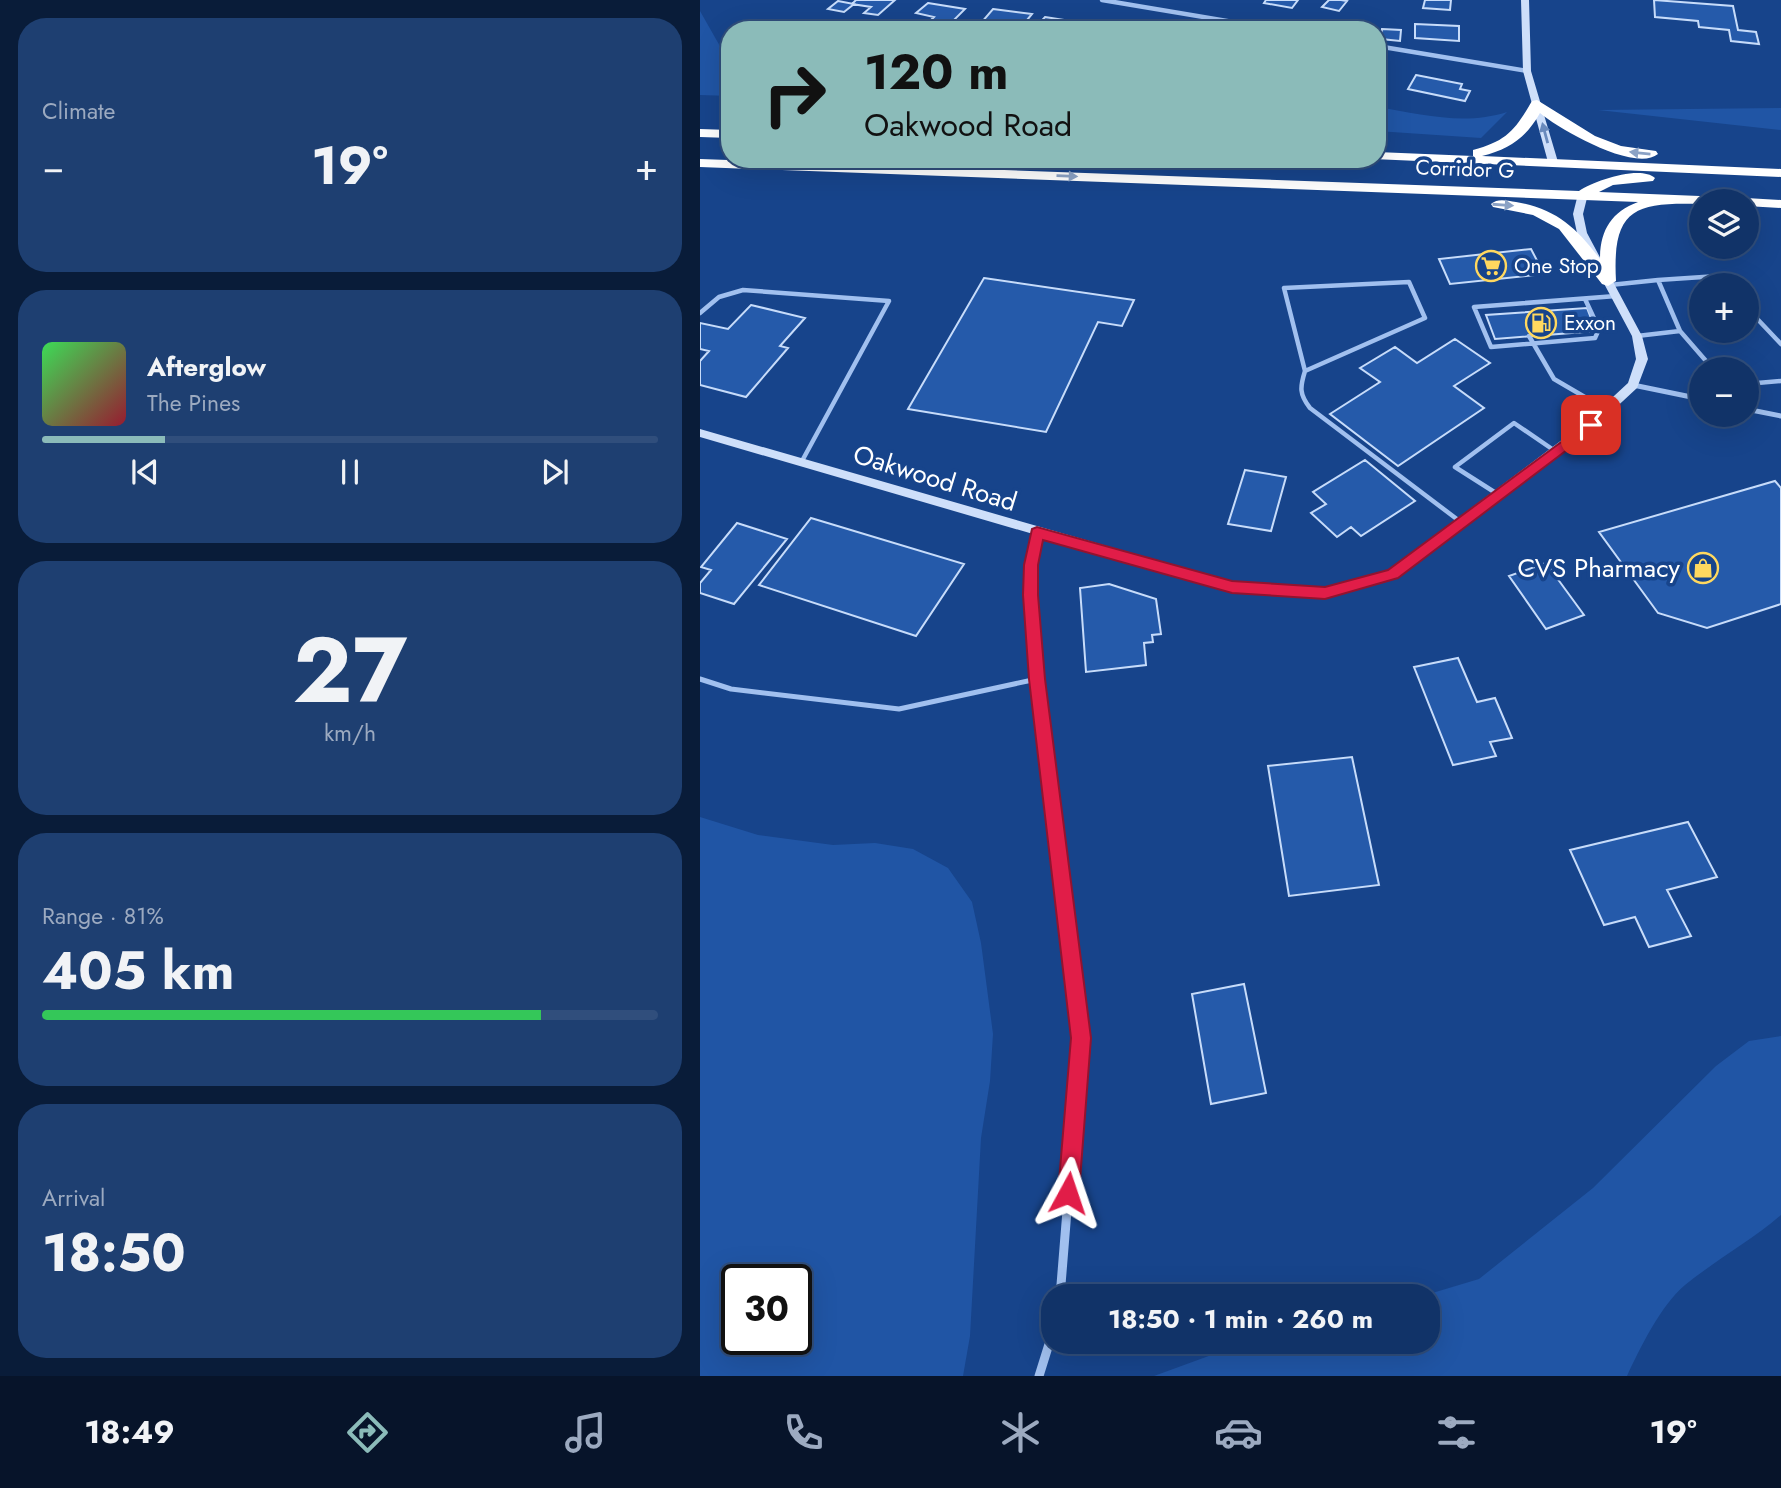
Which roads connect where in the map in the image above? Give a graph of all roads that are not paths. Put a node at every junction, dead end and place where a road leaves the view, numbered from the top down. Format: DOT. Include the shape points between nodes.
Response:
graph roads {
  1 [pos="1101,0"];
  2 [pos="1525,0"];
  3 [pos="1226,21"];
  4 [pos="1386,48"];
  5 [pos="1527,71"];
  6 [pos="1537,104"];
  7 [pos="700,133"];
  8 [pos="721,134"];
  9 [pos="1386,156"];
  10 [pos="1452,158"];
  11 [pos="1781,161"];
  12 [pos="1553,162"];
  13 [pos="700,163"];
  14 [pos="721,164"];
  15 [pos="842,168"];
  16 [pos="1781,173"];
  17 [pos="1781,181"];
  18 [pos="1267,183"];
  19 [pos="1583,194"];
  20 [pos="1664,199"];
  21 [pos="1689,200"];
  22 [pos="1759,203"];
  23 [pos="1781,204"];
  24 [pos="1689,278"];
  25 [pos="1658,280"];
  26 [pos="1609,283"];
  27 [pos="1616,296"];
  28 [pos="1585,299"];
  29 [pos="1550,301"];
  30 [pos="1515,304"];
  31 [pos="1554,310"];
  32 [pos="700,313"];
  33 [pos="1519,313"];
  34 [pos="1759,321"];
  35 [pos="1680,331"];
  36 [pos="1565,333"];
  37 [pos="1529,336"];
  38 [pos="1637,336"];
  39 [pos="1569,340"];
  40 [pos="1532,343"];
  41 [pos="1781,344"];
  42 [pos="1703,357"];
  43 [pos="1305,371"];
  44 [pos="1781,381"];
  45 [pos="1759,383"];
  46 [pos="1633,385"];
  47 [pos="1689,397"];
  48 [pos="1607,410"];
  49 [pos="1759,412"];
  50 [pos="1781,416"];
  51 [pos="700,433"];
  52 [pos="1556,451"];
  53 [pos="802,461"];
  54 [pos="1499,495"];
  55 [pos="1462,523"];
  56 [pos="1037,533"];
  57 [pos="1037,679"];
  58 [pos="700,680"];
  59 [pos="1061,1284"];
  60 [pos="1046,1354"];
  61 [pos="1039,1376"];
  1 -- 3 [label="street"];
  2 -- 5 [label="street"];
  4 -- 5 [label="street"];
  5 -- 6 [label="street"];
  6 -- 10 [label="highway" via="1530,123 1503,147"];
  11 -- 6 [label="highway, one-way" via="1612,148 1571,131"];
  12 -- 6 [label="street, one-way"];
  7 -- 8 [label="highway"];
  9 -- 10 [label="highway, Corridor G"];
  10 -- 12 [label="highway, Corridor G"];
  12 -- 16 [label="highway, Corridor G"];
  12 -- 18 [label="highway" via="1530,178 1504,181 1317,175"];
  13 -- 14 [label="highway, Corridor G, one-way"];
  15 -- 18 [label="highway, Corridor G, one-way"];
  17 -- 19 [label="highway" via="1610,181"];
  18 -- 19 [label="highway, Corridor G"];
  18 -- 26 [label="highway, one-way" via="1287,195 1319,198 1526,207 1549,214 1574,235"];
  19 -- 20 [label="highway, Corridor G"];
  19 -- 26 [label="street" via="1578,207 1582,233"];
  20 -- 21 [label="highway, Corridor G"];
  20 -- 26 [label="highway" via="1626,212 1612,225 1606,242"];
  22 -- 23 [label="highway"];
  24 -- 25 [label="lane"];
  25 -- 26 [label="lane"];
  25 -- 35 [label="lane"];
  26 -- 27 [label="street"];
  27 -- 28 [label="lane"];
  27 -- 38 [label="street"];
  28 -- 29 [label="lane"];
  28 -- 39 [label="lane" via="1599,329 1595,338"];
  29 -- 30 [label="lane"];
  29 -- 31 [label="lane"];
  30 -- 33 [label="lane"];
  30 -- 40 [label="lane" via="1474,307 1491,346"];
  32 -- 53 [label="lane" via="719,297 744,290 889,301"];
  34 -- 41 [label="lane"];
  35 -- 38 [label="lane"];
  35 -- 42 [label="lane"];
  36 -- 39 [label="lane"];
  37 -- 40 [label="lane"];
  38 -- 46 [label="street" via="1642,359"];
  39 -- 40 [label="lane"];
  40 -- 48 [label="lane" via="1554,379"];
  43 -- 43 [label="lane" via="1284,288 1409,282 1425,318"];
  43 -- 55 [label="lane" via="1300,388 1310,408"];
  44 -- 45 [label="lane"];
  46 -- 47 [label="street"];
  46 -- 48 [label="street, Oakwood Road"];
  48 -- 52 [label="street, Oakwood Road"];
  49 -- 50 [label="street"];
  51 -- 53 [label="street, Oakwood Road"];
  52 -- 54 [label="street, Oakwood Road"];
  52 -- 54 [label="lane" via="1514,423 1455,467"];
  53 -- 56 [label="street, Oakwood Road"];
  54 -- 55 [label="street, Oakwood Road"];
  55 -- 56 [label="street, Oakwood Road" via="1393,574 1325,593 1232,587"];
  56 -- 57 [label="street" via="1030,595"];
  57 -- 58 [label="lane" via="899,709 731,689"];
  57 -- 59 [label="street" via="1081,1038"];
  60 -- 61 [label="street"];
}
